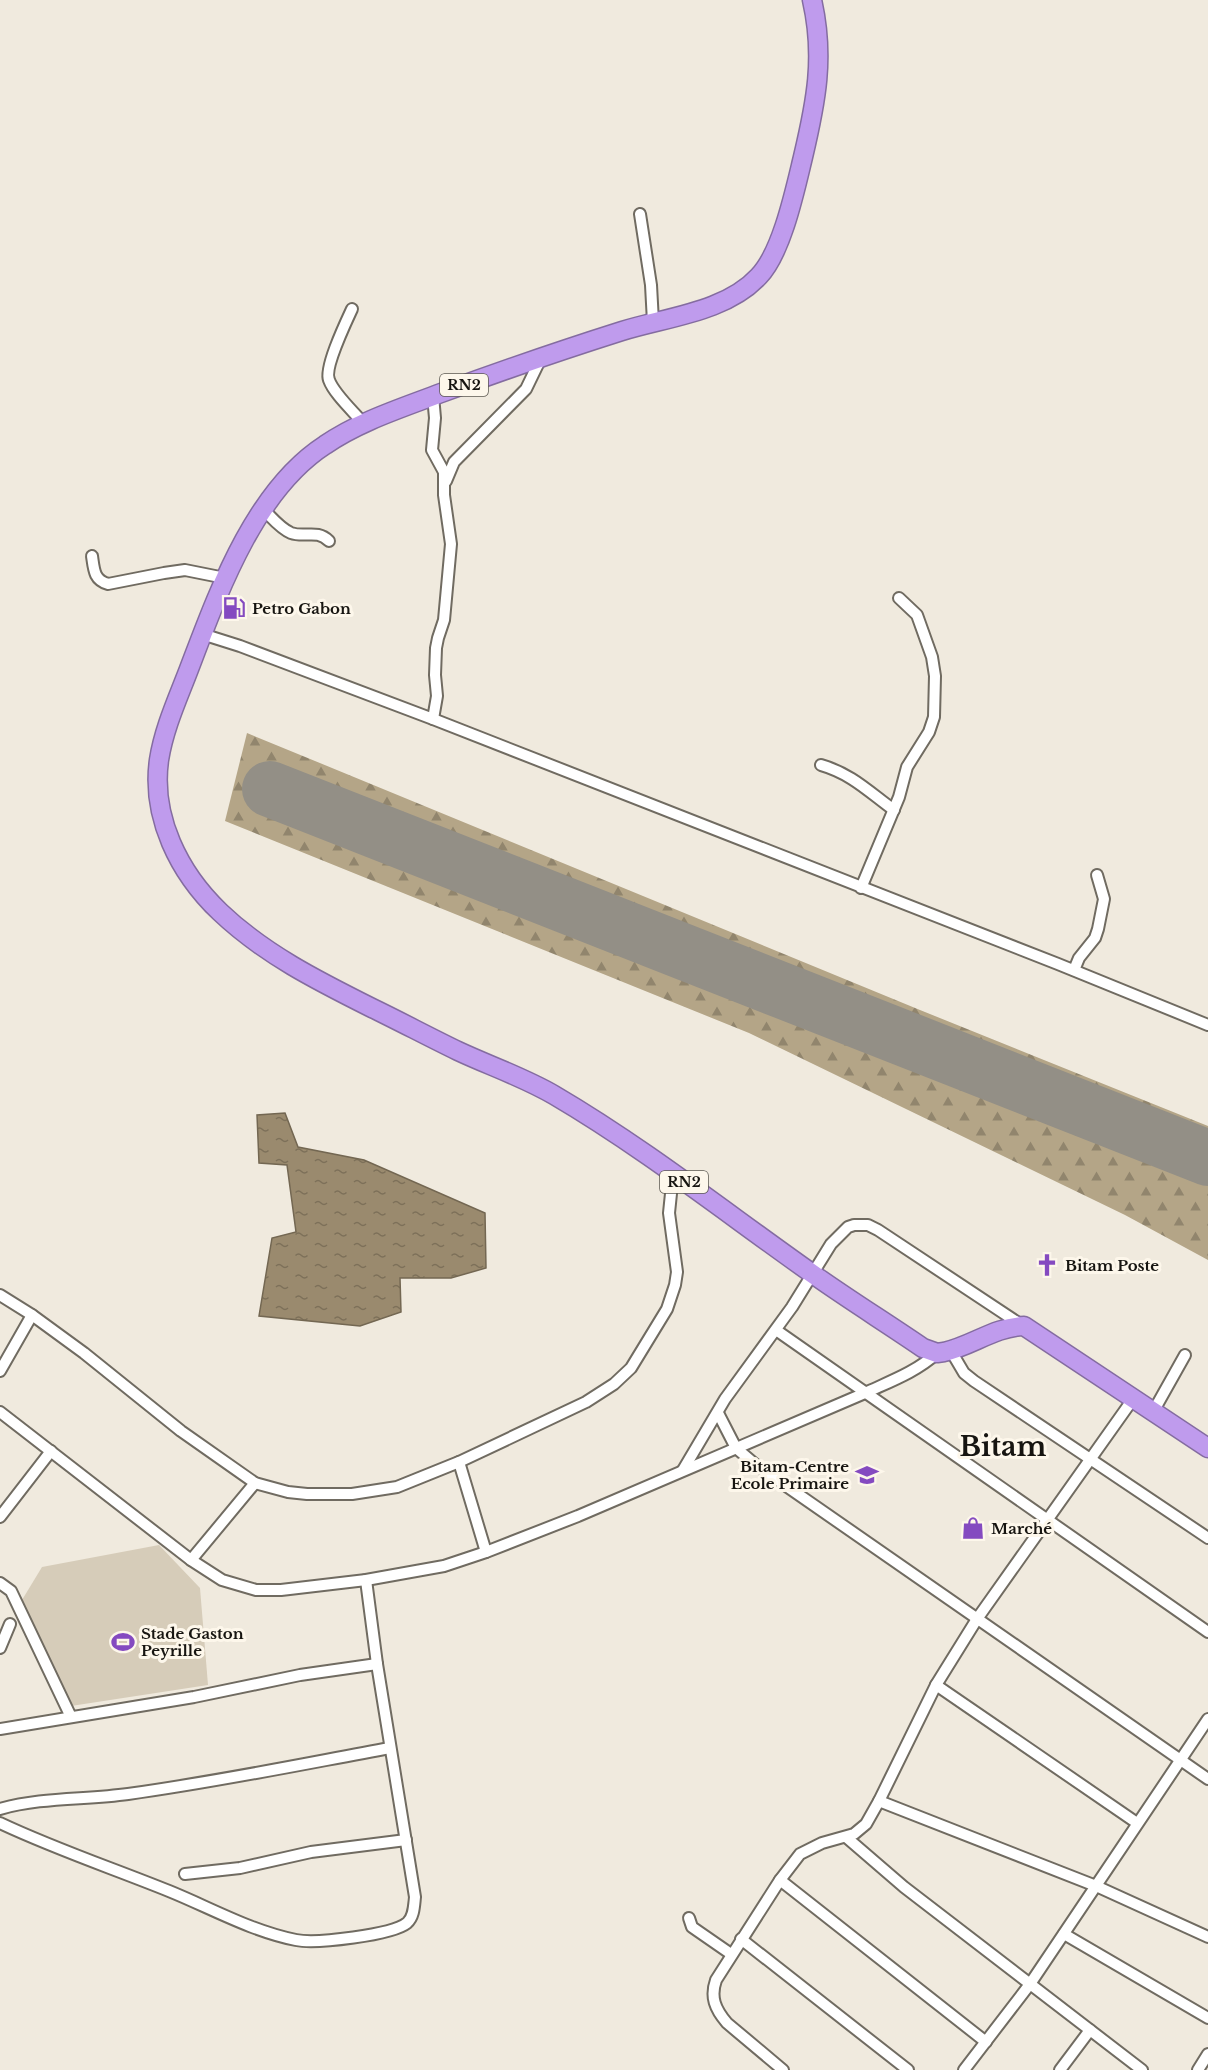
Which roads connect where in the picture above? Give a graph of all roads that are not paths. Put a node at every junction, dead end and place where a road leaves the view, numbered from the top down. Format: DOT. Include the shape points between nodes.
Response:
graph roads {
  1 [pos="812,0"];
  2 [pos="640,214"];
  3 [pos="352,309"];
  4 [pos="653,322"];
  5 [pos="541,358"];
  6 [pos="434,396"];
  7 [pos="364,424"];
  8 [pos="445,483"];
  9 [pos="264,510"];
  10 [pos="329,541"];
  11 [pos="92,556"];
  12 [pos="225,578"];
  13 [pos="899,598"];
  14 [pos="202,634"];
  15 [pos="433,719"];
  16 [pos="821,765"];
  17 [pos="894,810"];
  18 [pos="1097,875"];
  19 [pos="861,888"];
  20 [pos="1074,970"];
  21 [pos="1208,1025"];
  22 [pos="673,1174"];
  23 [pos="814,1275"];
  24 [pos="0,1295"];
  25 [pos="32,1315"];
  26 [pos="1024,1326"];
  27 [pos="776,1330"];
  28 [pos="944,1352"];
  29 [pos="1185,1355"];
  30 [pos="0,1371"];
  31 [pos="865,1393"];
  32 [pos="1133,1399"];
  33 [pos="0,1412"];
  34 [pos="1153,1412"];
  35 [pos="718,1413"];
  36 [pos="736,1448"];
  37 [pos="1208,1448"];
  38 [pos="51,1451"];
  39 [pos="1090,1458"];
  40 [pos="459,1462"];
  41 [pos="683,1471"];
  42 [pos="255,1484"];
  43 [pos="0,1517"];
  44 [pos="1048,1521"];
  45 [pos="1208,1538"];
  46 [pos="486,1552"];
  47 [pos="191,1560"];
  48 [pos="366,1580"];
  49 [pos="0,1583"];
  50 [pos="977,1619"];
  51 [pos="10,1624"];
  52 [pos="1208,1632"];
  53 [pos="0,1648"];
  54 [pos="376,1664"];
  55 [pos="936,1685"];
  56 [pos="71,1717"];
  57 [pos="1208,1719"];
  58 [pos="0,1729"];
  59 [pos="390,1748"];
  60 [pos="1181,1761"];
  61 [pos="1208,1779"];
  62 [pos="879,1801"];
  63 [pos="0,1809"];
  64 [pos="1137,1822"];
  65 [pos="0,1823"];
  66 [pos="846,1837"];
  67 [pos="406,1840"];
  68 [pos="185,1874"];
  69 [pos="780,1880"];
  70 [pos="1096,1886"];
  71 [pos="689,1918"];
  72 [pos="1064,1934"];
  73 [pos="1208,1937"];
  74 [pos="741,1939"];
  75 [pos="731,1954"];
  76 [pos="1030,1984"];
  77 [pos="1208,2018"];
  78 [pos="1090,2031"];
  79 [pos="986,2042"];
  80 [pos="1208,2054"];
  81 [pos="783,2070"];
  82 [pos="908,2070"];
  83 [pos="964,2070"];
  84 [pos="1060,2070"];
  85 [pos="1142,2070"];
  86 [pos="1198,2070"];
  1 -- 4 [label="highway, RN2" via="819,75 815,106 796,186 771,258 763,273 748,287 726,299"];
  2 -- 4 [label="street"];
  3 -- 7 [label="street" via="328,374 334,389"];
  4 -- 5 [label="highway, RN2"];
  5 -- 6 [label="highway, RN2"];
  5 -- 8 [label="street" via="526,389 454,462"];
  6 -- 7 [label="highway, RN2"];
  6 -- 8 [label="street" via="432,450 444,472"];
  7 -- 9 [label="highway, RN2" via="306,459"];
  8 -- 15 [label="street" via="451,544 446,611 436,648 437,696"];
  9 -- 10 [label="street" via="288,532 318,534"];
  9 -- 12 [label="highway, RN2"];
  11 -- 12 [label="street" via="96,578 108,584 185,570"];
  12 -- 14 [label="highway, RN2"];
  13 -- 17 [label="street" via="921,622 932,657 935,700 932,726 907,768"];
  14 -- 15 [label="street"];
  14 -- 22 [label="highway, RN2" via="164,738 159,764 166,828 194,885 239,929 283,961 462,1053 524,1079"];
  15 -- 19 [label="street"];
  16 -- 17 [label="street" via="854,779"];
  17 -- 19 [label="street"];
  18 -- 20 [label="street" via="1104,899 1098,929"];
  19 -- 20 [label="street"];
  20 -- 21 [label="street"];
  22 -- 23 [label="highway, RN2"];
  22 -- 40 [label="street" via="669,1213 677,1272 675,1285 667,1309 632,1368 586,1402"];
  23 -- 26 [label="street" via="831,1244 848,1227 868,1226"];
  23 -- 27 [label="street"];
  23 -- 28 [label="highway, RN2" via="922,1348"];
  24 -- 25 [label="street"];
  25 -- 30 [label="street"];
  25 -- 42 [label="street"];
  26 -- 28 [label="highway" via="1010,1326"];
  26 -- 32 [label="highway"];
  27 -- 31 [label="street"];
  27 -- 35 [label="street"];
  28 -- 31 [label="street"];
  28 -- 39 [label="street" via="974,1381"];
  29 -- 34 [label="street"];
  31 -- 36 [label="street"];
  31 -- 44 [label="street"];
  32 -- 34 [label="highway"];
  32 -- 39 [label="street"];
  33 -- 38 [label="street"];
  34 -- 37 [label="highway"];
  35 -- 36 [label="street"];
  35 -- 41 [label="street"];
  36 -- 41 [label="street"];
  36 -- 50 [label="street"];
  38 -- 43 [label="street"];
  38 -- 47 [label="street"];
  39 -- 44 [label="street"];
  39 -- 45 [label="street"];
  40 -- 42 [label="street" via="397,1487 352,1494 288,1492"];
  40 -- 46 [label="street"];
  41 -- 46 [label="street"];
  42 -- 47 [label="street"];
  44 -- 50 [label="street"];
  44 -- 52 [label="street"];
  46 -- 48 [label="street" via="444,1566"];
  47 -- 48 [label="street" via="222,1580 256,1590"];
  48 -- 54 [label="street"];
  49 -- 56 [label="street" via="11,1591"];
  50 -- 55 [label="street"];
  50 -- 60 [label="street"];
  51 -- 53 [label="street"];
  54 -- 56 [label="street"];
  54 -- 59 [label="street"];
  55 -- 62 [label="street"];
  55 -- 64 [label="street"];
  56 -- 58 [label="street"];
  57 -- 60 [label="street"];
  59 -- 63 [label="street" via="195,1784 37,1801"];
  59 -- 67 [label="street"];
  60 -- 61 [label="street"];
  60 -- 64 [label="street"];
  62 -- 66 [label="street" via="861,1830"];
  62 -- 70 [label="street"];
  64 -- 70 [label="street"];
  65 -- 67 [label="street" via="250,1927 308,1942 353,1938 407,1923 415,1898"];
  66 -- 69 [label="street" via="800,1854"];
  66 -- 76 [label="street"];
  67 -- 68 [label="street"];
  69 -- 74 [label="street"];
  69 -- 79 [label="street"];
  70 -- 72 [label="street"];
  70 -- 73 [label="street"];
  71 -- 75 [label="street" via="692,1927"];
  72 -- 76 [label="street"];
  72 -- 77 [label="street"];
  74 -- 75 [label="street"];
  74 -- 82 [label="street"];
  75 -- 81 [label="street" via="712,1991 716,2007 727,2023"];
  76 -- 78 [label="street"];
  76 -- 79 [label="street"];
  78 -- 84 [label="street"];
  78 -- 85 [label="street"];
  79 -- 83 [label="street"];
  80 -- 86 [label="street"];
}
